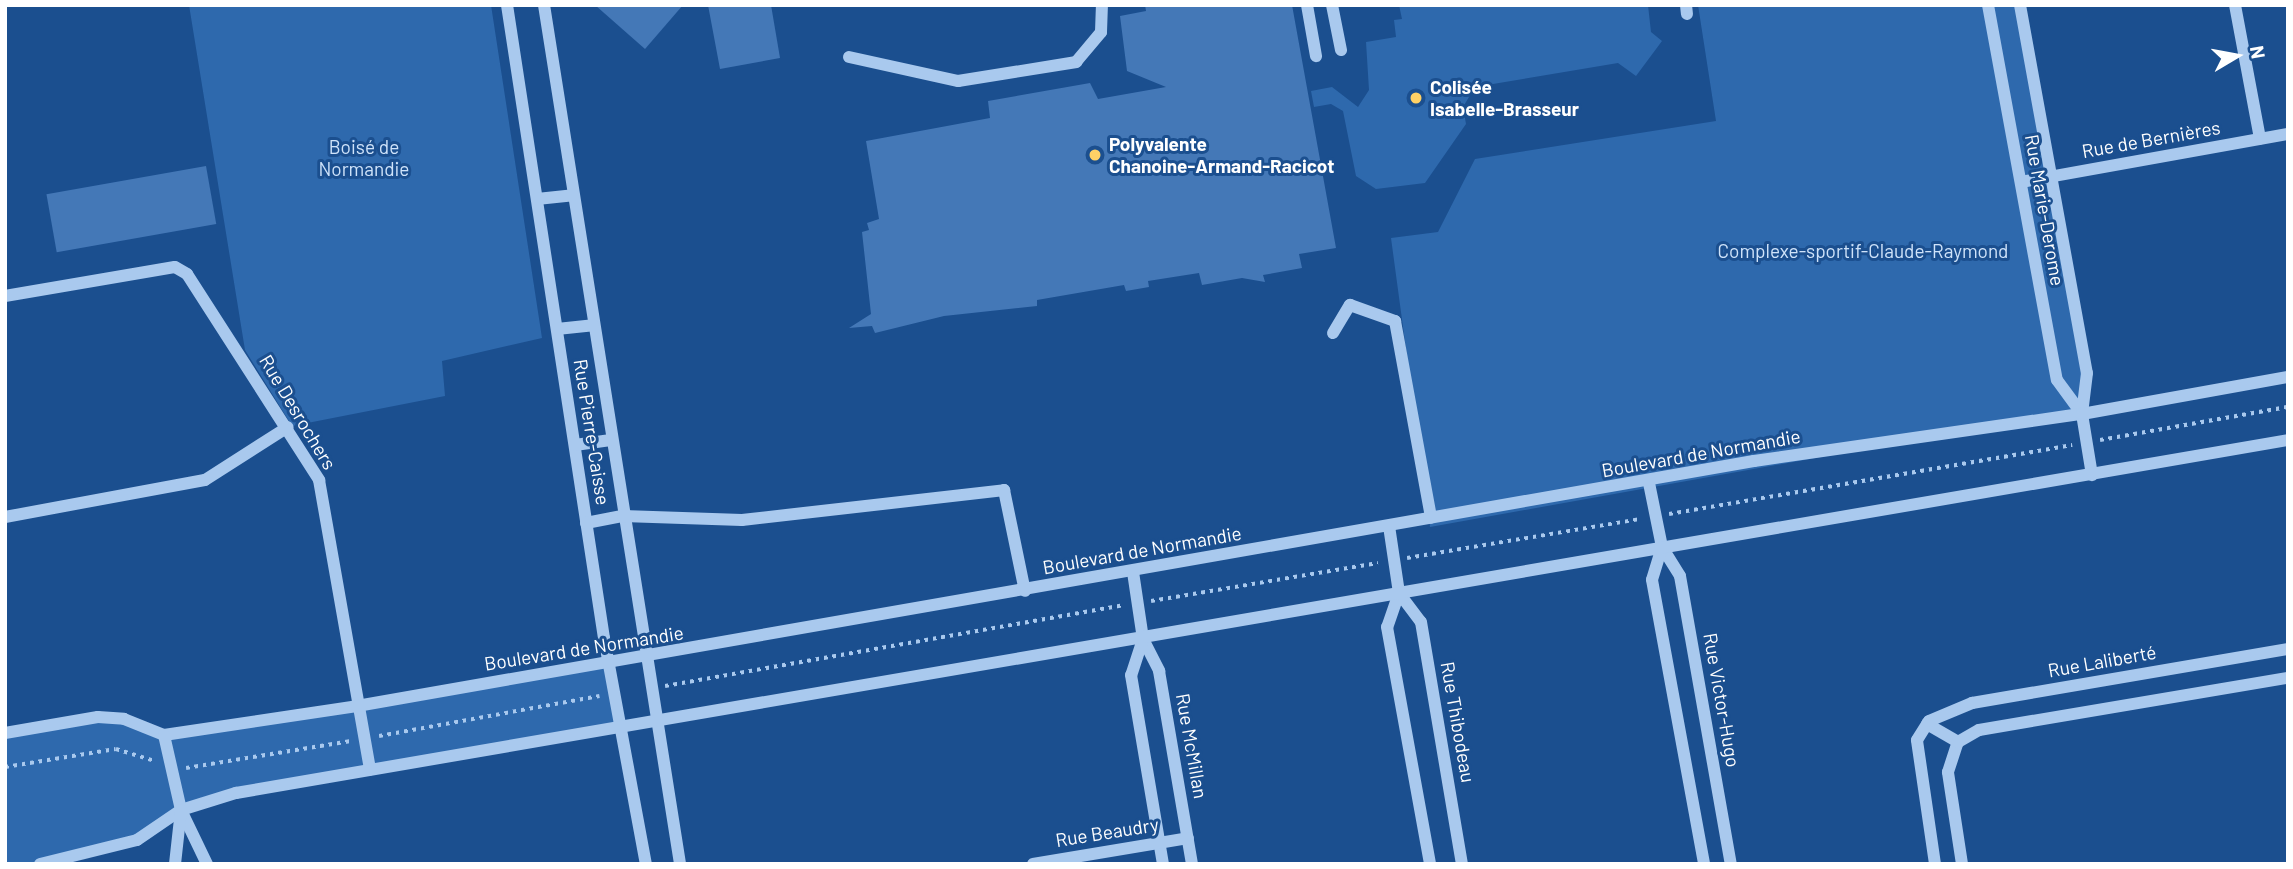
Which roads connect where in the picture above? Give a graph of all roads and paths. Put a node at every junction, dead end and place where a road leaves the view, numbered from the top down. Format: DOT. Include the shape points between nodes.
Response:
graph roads {
  1 [pos="507,5"];
  2 [pos="544,5"];
  3 [pos="1102,5"];
  4 [pos="1307,5"];
  5 [pos="1332,5"];
  6 [pos="1988,5"];
  7 [pos="2020,5"];
  8 [pos="2235,5"];
  9 [pos="1341,50"];
  10 [pos="1316,56"];
  11 [pos="849,57"];
  12 [pos="2288,134"];
  13 [pos="2260,139"];
  14 [pos="2051,177"];
  15 [pos="2021,182"];
  16 [pos="573,195"];
  17 [pos="537,199"];
  18 [pos="5,296"];
  19 [pos="593,325"];
  20 [pos="557,329"];
  21 [pos="1333,333"];
  22 [pos="2288,377"];
  23 [pos="2082,414"];
  24 [pos="288,427"];
  25 [pos="611,440"];
  26 [pos="2288,440"];
  27 [pos="575,445"];
  28 [pos="2091,475"];
  29 [pos="1649,483"];
  30 [pos="623,516"];
  31 [pos="5,517"];
  32 [pos="1431,517"];
  33 [pos="586,523"];
  34 [pos="1389,526"];
  35 [pos="1662,547"];
  36 [pos="1133,572"];
  37 [pos="1025,591"];
  38 [pos="1399,593"];
  39 [pos="1143,639"];
  40 [pos="2288,649"];
  41 [pos="645,658"];
  42 [pos="608,664"];
  43 [pos="2288,678"];
  44 [pos="357,706"];
  45 [pos="654,720"];
  46 [pos="1927,724"];
  47 [pos="621,725"];
  48 [pos="5,733"];
  49 [pos="164,735"];
  50 [pos="1958,742"];
  51 [pos="370,769"];
  52 [pos="181,810"];
  53 [pos="1188,838"];
  54 [pos="1160,842"];
  55 [pos="40,864"];
  56 [pos="175,864"];
  57 [pos="207,864"];
  58 [pos="646,864"];
  59 [pos="680,864"];
  60 [pos="1033,864"];
  61 [pos="1163,864"];
  62 [pos="1192,864"];
  63 [pos="1430,864"];
  64 [pos="1462,864"];
  65 [pos="1704,864"];
  66 [pos="1731,864"];
  67 [pos="1935,864"];
  68 [pos="1962,864"];
  1 -- 17 [label="street, Rue Pierre-Caisse"];
  2 -- 16 [label="street, Rue Pierre-Caisse"];
  3 -- 11 [label="street" via="1101,32 1076,62 958,81"];
  4 -- 10 [label="street"];
  5 -- 9 [label="street"];
  6 -- 15 [label="street, Rue Marie-Derome"];
  7 -- 14 [label="street, Rue Marie-Derome"];
  8 -- 13 [label="street"];
  12 -- 13 [label="street, Rue de Bernières"];
  13 -- 14 [label="street, Rue de Bernières"];
  14 -- 15 [label="street, Rue de Bernières"];
  14 -- 23 [label="street, Rue Marie-Derome" via="2087,373"];
  15 -- 23 [label="street, Rue Marie-Derome" via="2057,380"];
  16 -- 17 [label="street"];
  16 -- 19 [label="street, Rue Pierre-Caisse"];
  17 -- 20 [label="street, Rue Pierre-Caisse"];
  18 -- 24 [label="street, Rue Desrochers" via="175,267 187,274"];
  19 -- 20 [label="street"];
  19 -- 25 [label="street, Rue Pierre-Caisse"];
  20 -- 27 [label="street, Rue Pierre-Caisse"];
  21 -- 32 [label="street" via="1350,305 1395,321"];
  22 -- 23 [label="street, Boulevard de Normandie"];
  23 -- 28 [label="street, Rue Marie-Derome"];
  23 -- 29 [label="street, Boulevard de Normandie" via="1754,461"];
  24 -- 31 [label="street" via="205,480"];
  24 -- 44 [label="street, Rue Desrochers" via="319,480"];
  25 -- 27 [label="street"];
  25 -- 30 [label="street, Rue Pierre-Caisse"];
  26 -- 28 [label="street"];
  27 -- 33 [label="street, Rue Pierre-Caisse"];
  28 -- 35 [label="street"];
  29 -- 32 [label="street, Boulevard de Normandie"];
  29 -- 35 [label="street, Rue Victor-Hugo"];
  30 -- 33 [label="street"];
  30 -- 37 [label="street" via="742,520 1004,490"];
  30 -- 41 [label="street, Rue Pierre-Caisse"];
  32 -- 34 [label="street, Boulevard de Normandie"];
  33 -- 42 [label="street, Rue Pierre-Caisse"];
  34 -- 36 [label="street, Boulevard de Normandie"];
  34 -- 38 [label="street, Rue Thibodeau"];
  35 -- 38 [label="street"];
  35 -- 65 [label="street, Rue Victor-Hugo" via="1652,580"];
  35 -- 66 [label="street, Rue Victor-Hugo" via="1680,576"];
  36 -- 37 [label="street, Boulevard de Normandie"];
  36 -- 39 [label="street, Rue McMillan"];
  37 -- 41 [label="street, Boulevard de Normandie"];
  38 -- 39 [label="street"];
  38 -- 63 [label="street, Rue Thibodeau" via="1387,627"];
  38 -- 64 [label="street, Rue Thibodeau" via="1421,622"];
  39 -- 45 [label="street"];
  39 -- 53 [label="street, Rue McMillan" via="1159,671"];
  39 -- 54 [label="street, Rue McMillan" via="1131,675"];
  40 -- 46 [label="street, Rue Laliberté" via="1972,703"];
  41 -- 42 [label="street, Boulevard de Normandie"];
  41 -- 45 [label="street, Rue Pierre-Caisse"];
  42 -- 44 [label="street, Boulevard de Normandie"];
  42 -- 47 [label="street, Rue Pierre-Caisse"];
  43 -- 50 [label="street" via="1979,730"];
  44 -- 49 [label="street, Boulevard de Normandie"];
  44 -- 51 [label="street, Rue Desrochers"];
  45 -- 47 [label="street"];
  45 -- 59 [label="street, Rue Pierre-Caisse"];
  46 -- 50 [label="street"];
  46 -- 67 [label="street" via="1917,740"];
  47 -- 51 [label="street"];
  47 -- 58 [label="street, Rue Pierre-Caisse"];
  48 -- 49 [label="street" via="98,717 124,719"];
  49 -- 52 [label="street"];
  50 -- 68 [label="street" via="1948,772"];
  51 -- 52 [label="street" via="236,793"];
  52 -- 55 [label="street" via="137,840"];
  52 -- 56 [label="street"];
  52 -- 57 [label="street"];
  53 -- 54 [label="street, Rue Beaudry"];
  53 -- 62 [label="street, Rue McMillan"];
  54 -- 60 [label="street, Rue Beaudry"];
  54 -- 61 [label="street, Rue McMillan"];
}
